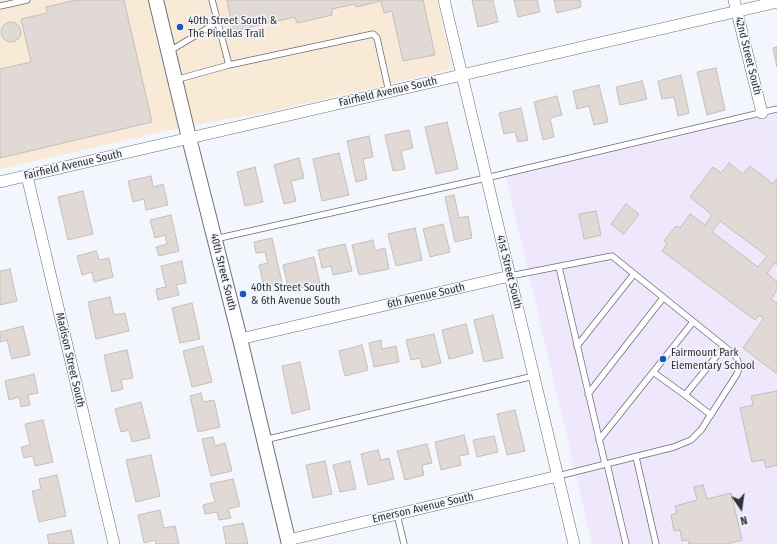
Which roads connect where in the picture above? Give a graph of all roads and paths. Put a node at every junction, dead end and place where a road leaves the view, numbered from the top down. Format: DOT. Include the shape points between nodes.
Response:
graph roads {
  1 [pos="27,0"];
  2 [pos="156,0"];
  3 [pos="212,0"];
  4 [pos="444,0"];
  5 [pos="734,0"];
  6 [pos="777,2"];
  7 [pos="0,6"];
  8 [pos="737,11"];
  9 [pos="218,22"];
  10 [pos="168,52"];
  11 [pos="228,65"];
  12 [pos="461,75"];
  13 [pos="175,80"];
  14 [pos="389,92"];
  15 [pos="777,109"];
  16 [pos="762,113"];
  17 [pos="189,138"];
  18 [pos="27,176"];
  19 [pos="486,178"];
  20 [pos="0,182"];
  21 [pos="215,239"];
  22 [pos="559,267"];
  23 [pos="634,274"];
  24 [pos="510,276"];
  25 [pos="663,298"];
  26 [pos="693,322"];
  27 [pos="240,339"];
  28 [pos="577,346"];
  29 [pos="724,347"];
  30 [pos="653,372"];
  31 [pos="534,376"];
  32 [pos="588,394"];
  33 [pos="685,395"];
  34 [pos="711,415"];
  35 [pos="264,440"];
  36 [pos="599,440"];
  37 [pos="636,458"];
  38 [pos="606,464"];
  39 [pos="558,476"];
  40 [pos="397,514"];
  41 [pos="288,542"];
  42 [pos="114,544"];
  43 [pos="404,544"];
  44 [pos="574,544"];
  45 [pos="626,544"];
  46 [pos="656,544"];
  1 -- 7 [label="lane"];
  2 -- 10 [label="street, 40th Street South"];
  3 -- 9 [label="lane"];
  4 -- 12 [label="street, 41st Street South"];
  5 -- 8 [label="street, 42nd Street South"];
  6 -- 8 [label="street, Fairfield Avenue South"];
  8 -- 12 [label="street, Fairfield Avenue South"];
  8 -- 16 [label="street, 42nd Street South"];
  9 -- 10 [label="lane"];
  9 -- 11 [label="lane"];
  10 -- 13 [label="street, 40th Street South"];
  11 -- 13 [label="lane"];
  11 -- 14 [label="lane" via="373,34 377,38"];
  12 -- 14 [label="street, Fairfield Avenue South"];
  12 -- 19 [label="street, 41st Street South"];
  13 -- 17 [label="street, 40th Street South"];
  14 -- 17 [label="street, Fairfield Avenue South"];
  15 -- 16 [label="lane"];
  16 -- 19 [label="lane"];
  17 -- 18 [label="street, Fairfield Avenue South"];
  17 -- 21 [label="street, 40th Street South"];
  18 -- 20 [label="street, Fairfield Avenue South"];
  18 -- 42 [label="street, Madison Street South"];
  19 -- 21 [label="lane"];
  19 -- 24 [label="street, 41st Street South"];
  21 -- 27 [label="street, 40th Street South"];
  22 -- 23 [label="lane, 6th Avenue South" via="612,256"];
  22 -- 24 [label="lane, 6th Avenue South"];
  22 -- 28 [label="lane"];
  23 -- 25 [label="lane"];
  23 -- 28 [label="lane"];
  24 -- 27 [label="street, 6th Avenue South"];
  24 -- 31 [label="street, 41st Street South"];
  25 -- 26 [label="lane"];
  25 -- 32 [label="lane"];
  26 -- 29 [label="lane"];
  26 -- 30 [label="lane"];
  27 -- 35 [label="street, 40th Street South"];
  28 -- 32 [label="lane"];
  29 -- 33 [label="lane"];
  29 -- 34 [label="lane" via="736,356 739,369"];
  30 -- 33 [label="lane"];
  30 -- 36 [label="lane"];
  31 -- 35 [label="lane"];
  31 -- 39 [label="street, 41st Street South"];
  32 -- 36 [label="lane"];
  33 -- 34 [label="lane"];
  34 -- 37 [label="lane" via="691,440"];
  35 -- 41 [label="street, 40th Street South"];
  36 -- 38 [label="lane"];
  37 -- 38 [label="lane"];
  37 -- 46 [label="lane"];
  38 -- 39 [label="lane"];
  38 -- 45 [label="lane"];
  39 -- 40 [label="street, Emerson Avenue South"];
  39 -- 44 [label="street, 41st Street South"];
  40 -- 41 [label="street, Emerson Avenue South"];
  40 -- 43 [label="lane"];
}
